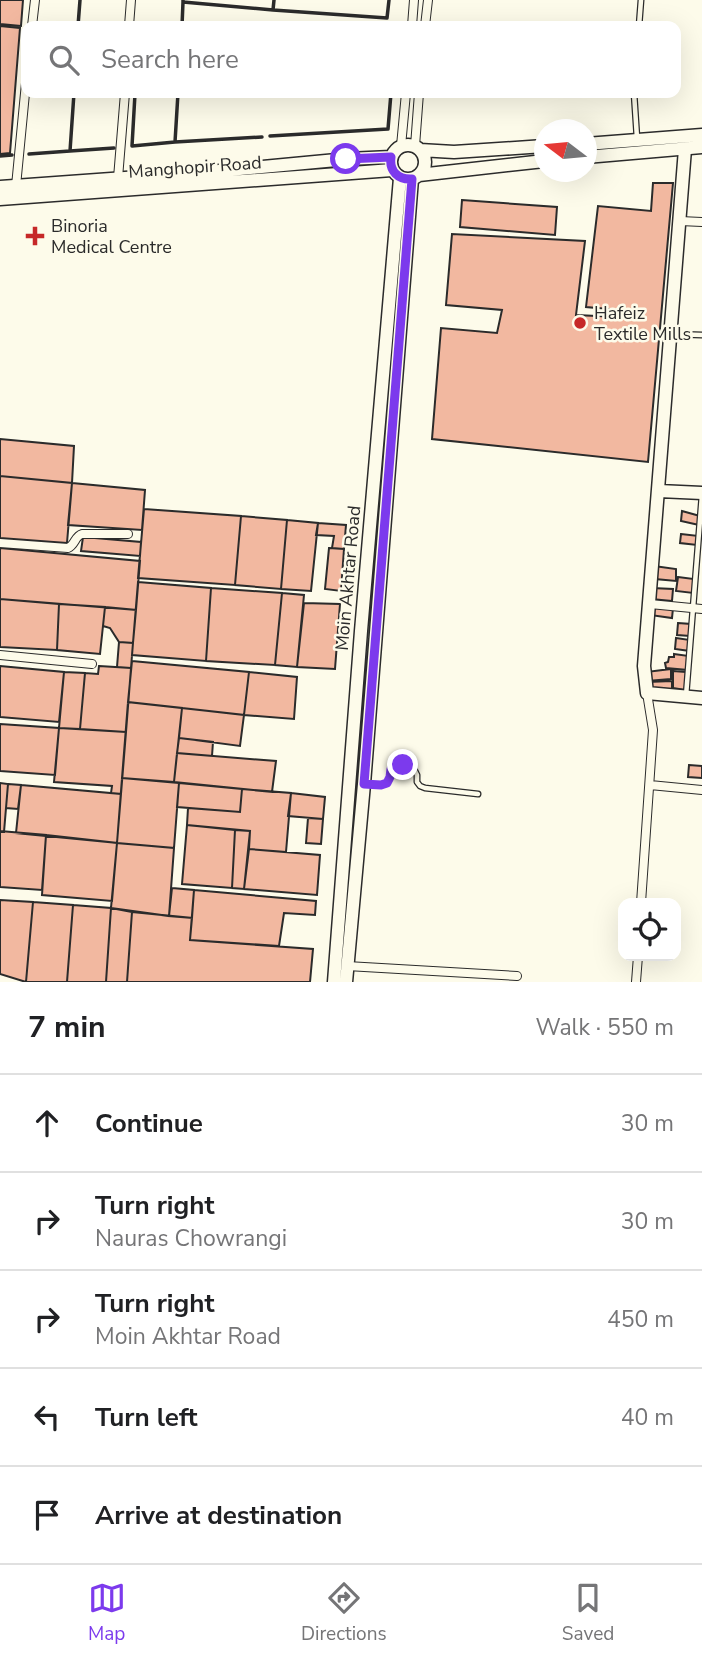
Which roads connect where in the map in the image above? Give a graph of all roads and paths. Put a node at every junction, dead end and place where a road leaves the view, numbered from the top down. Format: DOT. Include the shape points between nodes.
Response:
graph roads {
  1 [pos="35,0"];
  2 [pos="131,0"];
  3 [pos="414,0"];
  4 [pos="428,0"];
  5 [pos="641,0"];
  6 [pos="33,21"];
  7 [pos="130,21"];
  8 [pos="412,21"];
  9 [pos="426,21"];
  10 [pos="639,21"];
  11 [pos="25,98"];
  12 [pos="125,98"];
  13 [pos="407,98"];
  14 [pos="418,98"];
  15 [pos="634,98"];
  16 [pos="702,135"];
  17 [pos="597,144"];
  18 [pos="638,146"];
  19 [pos="534,147"];
  20 [pos="702,147"];
  21 [pos="412,148"];
  22 [pos="685,149"];
  23 [pos="454,152"];
  24 [pos="597,155"];
  25 [pos="534,162"];
  26 [pos="403,172"];
  27 [pos="454,172"];
  28 [pos="118,178"];
  29 [pos="16,186"];
  30 [pos="0,187"];
  31 [pos="0,199"];
  32 [pos="680,221"];
  33 [pos="702,222"];
  34 [pos="671,334"];
  35 [pos="702,335"];
  36 [pos="375,461"];
  37 [pos="390,462"];
  38 [pos="659,491"];
  39 [pos="702,494"];
  40 [pos="128,534"];
  41 [pos="0,543"];
  42 [pos="650,604"];
  43 [pos="698,609"];
  44 [pos="0,655"];
  45 [pos="92,664"];
  46 [pos="647,693"];
  47 [pos="686,697"];
  48 [pos="702,698"];
  49 [pos="364,784"];
  50 [pos="650,785"];
  51 [pos="702,790"];
  52 [pos="478,794"];
  53 [pos="642,898"];
  54 [pos="638,961"];
  55 [pos="347,966"];
  56 [pos="517,976"];
  57 [pos="334,982"];
  58 [pos="346,982"];
  59 [pos="636,982"];
  1 -- 6 [label="street"];
  2 -- 7 [label="street"];
  3 -- 8 [label="street"];
  4 -- 9 [label="street"];
  5 -- 10 [label="lane"];
  11 -- 29 [label="street"];
  12 -- 28 [label="street"];
  13 -- 21 [label="street"];
  14 -- 21 [label="street"];
  15 -- 18 [label="lane"];
  16 -- 18 [label="main road"];
  17 -- 18 [label="main road"];
  18 -- 22 [label="main road"];
  18 -- 24 [label="main road"];
  19 -- 23 [label="main road"];
  20 -- 22 [label="main road"];
  21 -- 23 [label="main road"];
  21 -- 26 [label="main road" via="396,149"];
  21 -- 26 [label="main road" via="425,163"];
  22 -- 32 [label="main road"];
  23 -- 27 [label="main road" via="446,162"];
  25 -- 27 [label="main road, Manghopir Road"];
  26 -- 27 [label="main road, Manghopir Road"];
  26 -- 28 [label="main road" via="346,159"];
  26 -- 31 [label="main road, Manghopir Road"];
  26 -- 36 [label="main road, Moin Akhtar Road"];
  26 -- 37 [label="main road, Moin Akhtar Road"];
  28 -- 29 [label="main road"];
  29 -- 30 [label="main road"];
  32 -- 33 [label="street"];
  32 -- 34 [label="main road"];
  34 -- 35 [label="lane"];
  34 -- 38 [label="main road"];
  36 -- 37 [label="main road"];
  36 -- 57 [label="main road, Moin Akhtar Road"];
  37 -- 49 [label="main road, Moin Akhtar Road"];
  38 -- 39 [label="main road"];
  38 -- 42 [label="main road"];
  39 -- 43 [label="lane"];
  40 -- 41 [label="street" via="82,534 68,548"];
  42 -- 43 [label="street"];
  42 -- 46 [label="main road" via="644,666"];
  43 -- 47 [label="lane"];
  44 -- 45 [label="street"];
  46 -- 47 [label="main road"];
  46 -- 50 [label="street" via="653,730"];
  47 -- 48 [label="main road"];
  49 -- 52 [label="lane" via="387,783 391,769 403,765 414,769 416,782 425,788"];
  49 -- 55 [label="main road, Moin Akhtar Road"];
  50 -- 51 [label="street"];
  50 -- 53 [label="street"];
  54 -- 59 [label="street"];
  55 -- 56 [label="street"];
  55 -- 58 [label="main road, Moin Akhtar Road"];
}
